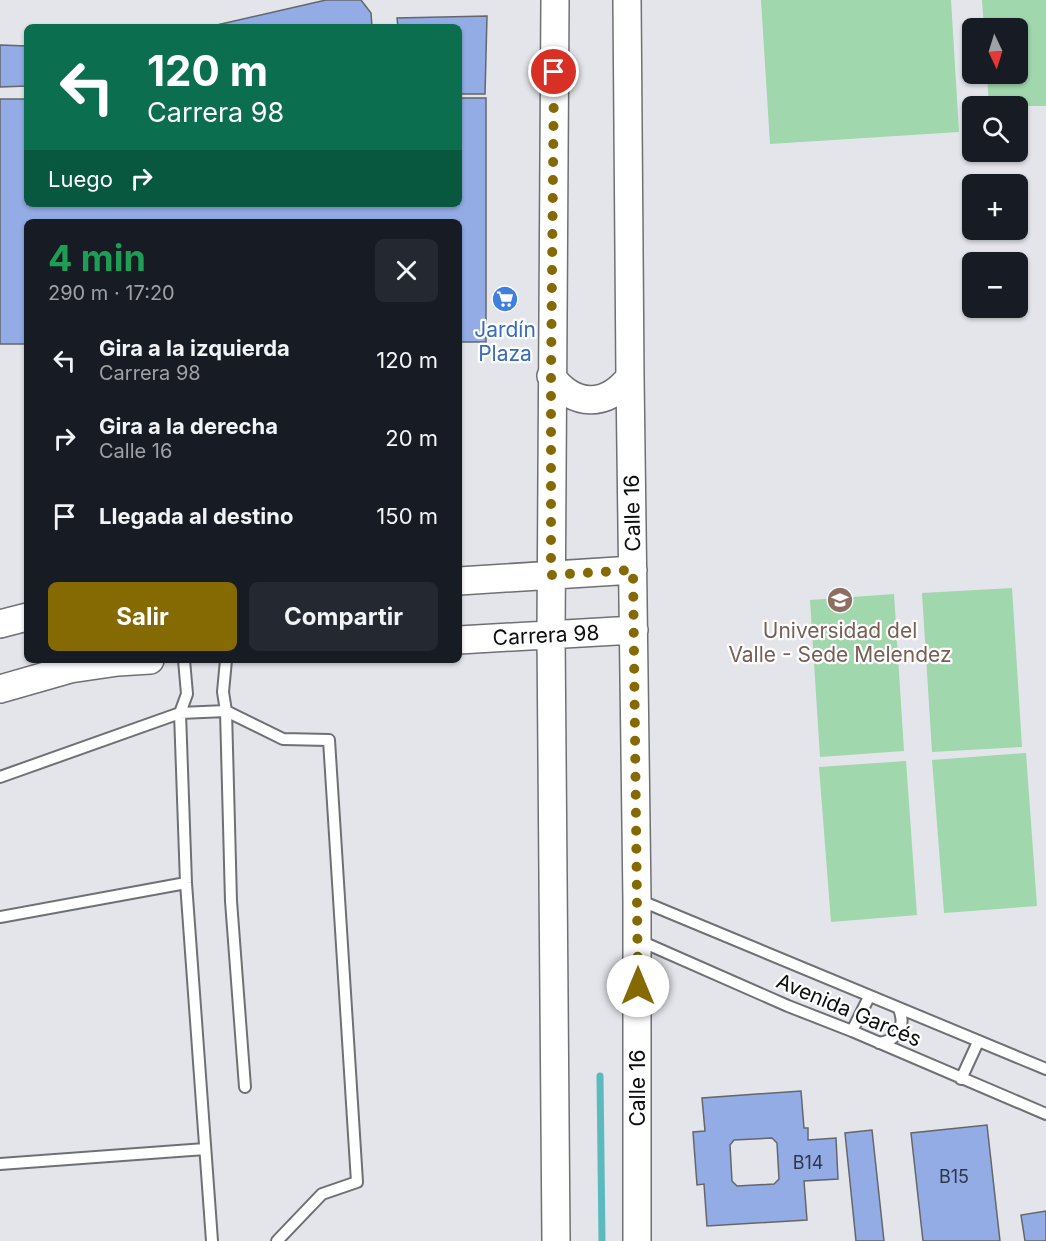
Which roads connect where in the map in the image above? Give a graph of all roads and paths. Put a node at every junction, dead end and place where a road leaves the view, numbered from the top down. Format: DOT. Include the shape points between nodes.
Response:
graph roads {
  1 [pos="555,0"];
  2 [pos="627,0"];
  3 [pos="551,376"];
  4 [pos="630,377"];
  5 [pos="633,570"];
  6 [pos="551,575"];
  7 [pos="462,581"];
  8 [pos="24,618"];
  9 [pos="0,624"];
  10 [pos="634,630"];
  11 [pos="551,634"];
  12 [pos="462,640"];
  13 [pos="111,663"];
  14 [pos="184,663"];
  15 [pos="226,663"];
  16 [pos="0,689"];
  17 [pos="226,711"];
  18 [pos="180,713"];
  19 [pos="0,777"];
  20 [pos="186,883"];
  21 [pos="637,900"];
  22 [pos="0,917"];
  23 [pos="638,940"];
  24 [pos="869,997"];
  25 [pos="899,1009"];
  26 [pos="852,1031"];
  27 [pos="978,1042"];
  28 [pos="878,1043"];
  29 [pos="1046,1069"];
  30 [pos="962,1079"];
  31 [pos="245,1087"];
  32 [pos="1046,1114"];
  33 [pos="205,1149"];
  34 [pos="0,1164"];
  35 [pos="212,1241"];
  36 [pos="277,1241"];
  37 [pos="556,1241"];
  38 [pos="637,1241"];
  1 -- 3 [label="street"];
  2 -- 4 [label="street, Calle 16"];
  3 -- 4 [label="street" via="571,396 585,400 611,395"];
  3 -- 6 [label="street"];
  4 -- 5 [label="street, Calle 16"];
  5 -- 6 [label="street"];
  5 -- 10 [label="street, Calle 16"];
  6 -- 7 [label="street"];
  6 -- 11 [label="street"];
  8 -- 9 [label="street"];
  10 -- 11 [label="street, Carrera 98"];
  10 -- 21 [label="street, Calle 16"];
  11 -- 12 [label="street, Carrera 98"];
  11 -- 37 [label="street"];
  13 -- 16 [label="street" via="70,669"];
  14 -- 18 [label="lane" via="187,694"];
  15 -- 17 [label="lane"];
  17 -- 18 [label="lane"];
  17 -- 31 [label="lane" via="231,901"];
  17 -- 36 [label="lane" via="283,739 329,740 357,1182 322,1194"];
  18 -- 19 [label="lane"];
  18 -- 20 [label="lane"];
  20 -- 22 [label="lane"];
  20 -- 33 [label="lane"];
  21 -- 23 [label="street, Calle 16"];
  21 -- 24 [label="lane, Avenida Garcés"];
  23 -- 26 [label="lane, Avenida Garcés"];
  23 -- 38 [label="street, Calle 16"];
  24 -- 25 [label="lane, Avenida Garcés"];
  24 -- 26 [label="lane"];
  25 -- 27 [label="lane, Avenida Garcés"];
  25 -- 28 [label="lane" via="903,1018 901,1028 888,1042"];
  26 -- 28 [label="lane, Avenida Garcés"];
  27 -- 29 [label="lane, Avenida Garcés"];
  27 -- 30 [label="lane"];
  28 -- 30 [label="lane, Avenida Garcés"];
  30 -- 32 [label="lane, Avenida Garcés"];
  33 -- 34 [label="lane"];
  33 -- 35 [label="lane"];
}
